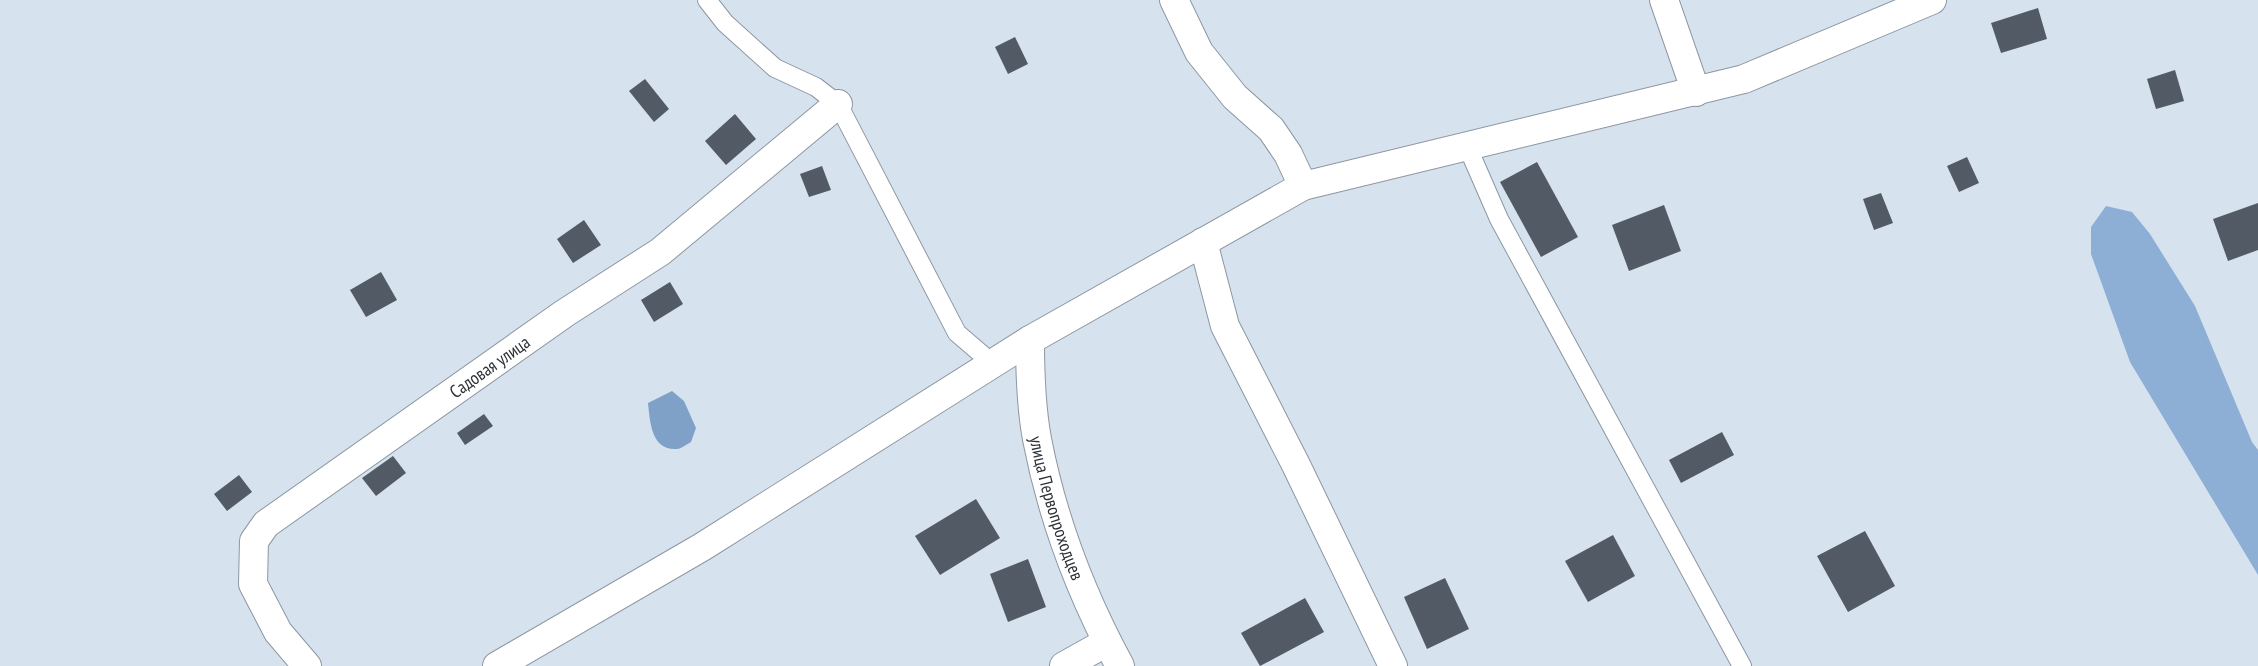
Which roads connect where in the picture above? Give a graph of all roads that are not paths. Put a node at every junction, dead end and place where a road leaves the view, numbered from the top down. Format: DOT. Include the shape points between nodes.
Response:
graph roads {
  1 [pos="707,0"];
  2 [pos="1174,0"];
  3 [pos="1664,0"];
  4 [pos="1932,0"];
  5 [pos="1696,92"];
  6 [pos="838,104"];
  7 [pos="1468,148"];
  8 [pos="1304,186"];
  9 [pos="1203,242"];
  10 [pos="1030,340"];
  11 [pos="992,364"];
  12 [pos="1107,642"];
  13 [pos="307,666"];
  14 [pos="497,666"];
  15 [pos="1064,666"];
  16 [pos="1120,666"];
  17 [pos="1393,666"];
  18 [pos="1742,666"];
  1 -- 6 [label="lane" via="725,23 775,68 816,87"];
  2 -- 8 [label="street" via="1198,52 1235,97 1271,129"];
  3 -- 5 [label="street"];
  4 -- 5 [label="street" via="1744,79"];
  5 -- 7 [label="street"];
  6 -- 11 [label="lane" via="957,333"];
  6 -- 13 [label="street, Садовая улица" via="660,252 565,314 266,524 254,540 253,584 278,632"];
  7 -- 8 [label="street"];
  7 -- 18 [label="lane" via="1499,219"];
  8 -- 9 [label="street"];
  9 -- 10 [label="street"];
  9 -- 17 [label="street" via="1224,326 1296,465"];
  10 -- 11 [label="street"];
  10 -- 12 [label="street, улица Первопроходцев" via="1036,437 1053,505"];
  11 -- 14 [label="street" via="702,547"];
  12 -- 15 [label="street"];
  12 -- 16 [label="street, улица Первопроходцев"];
}
